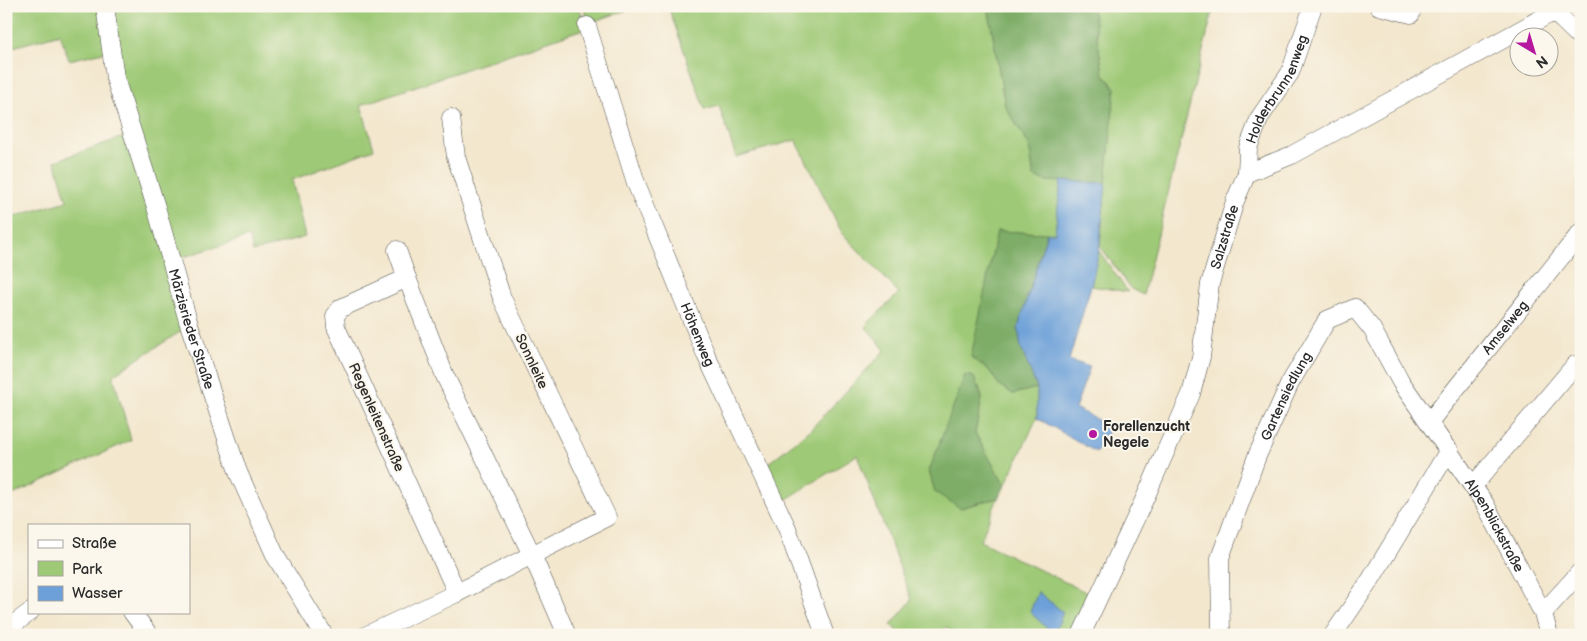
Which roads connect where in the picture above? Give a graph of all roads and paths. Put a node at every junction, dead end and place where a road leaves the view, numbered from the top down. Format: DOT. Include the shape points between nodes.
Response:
graph roads {
  1 [pos="105,6"];
  2 [pos="1313,6"];
  3 [pos="1379,6"];
  4 [pos="1559,9"];
  5 [pos="1410,14"];
  6 [pos="587,26"];
  7 [pos="1581,38"];
  8 [pos="452,118"];
  9 [pos="1247,173"];
  10 [pos="1581,232"];
  11 [pos="397,250"];
  12 [pos="406,278"];
  13 [pos="1575,365"];
  14 [pos="1430,421"];
  15 [pos="1449,450"];
  16 [pos="1473,486"];
  17 [pos="532,555"];
  18 [pos="1581,571"];
  19 [pos="457,593"];
  20 [pos="1543,613"];
  21 [pos="28,614"];
  22 [pos="133,614"];
  23 [pos="6,630"];
  24 [pos="149,635"];
  25 [pos="324,635"];
  26 [pos="367,635"];
  27 [pos="567,635"];
  28 [pos="825,635"];
  29 [pos="1081,635"];
  30 [pos="1221,635"];
  31 [pos="1333,635"];
  32 [pos="1549,635"];
  1 -- 25 [label="street, Märzisrieder Straße" via="115,78 188,322 232,455 276,557"];
  2 -- 9 [label="street, Holderbrunnenweg" via="1290,73 1257,125 1248,148"];
  3 -- 5 [label="street"];
  4 -- 7 [label="street"];
  4 -- 9 [label="street" via="1292,155"];
  6 -- 28 [label="street, Höhenweg" via="636,182 706,355 787,528"];
  8 -- 17 [label="street, Sonnleite" via="456,157 502,298 607,517"];
  9 -- 29 [label="street, Salzstraße" via="1210,284 1201,357 1191,394"];
  10 -- 14 [label="street, Amselweg"];
  11 -- 12 [label="street"];
  12 -- 17 [label="street" via="445,376"];
  12 -- 19 [label="street, Regenleitenstraße" via="341,308 335,316 336,327"];
  13 -- 16 [label="street"];
  14 -- 15 [label="street, Alpenblickstraße"];
  14 -- 30 [label="street, Gartensiedlung" via="1401,382 1372,329 1355,308 1327,320 1290,383 1257,456 1221,555"];
  15 -- 16 [label="street, Alpenblickstraße"];
  15 -- 31 [label="street"];
  16 -- 20 [label="street, Alpenblickstraße"];
  17 -- 19 [label="street, Sonnleite"];
  17 -- 27 [label="street"];
  18 -- 20 [label="street"];
  19 -- 26 [label="street, Sonnleite"];
  20 -- 32 [label="street, Alpenblickstraße"];
  21 -- 23 [label="street"];
  22 -- 24 [label="street"];
}
